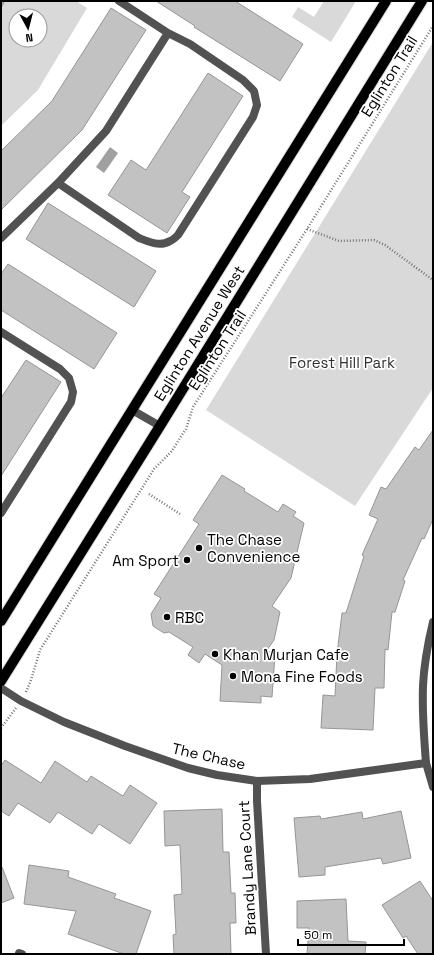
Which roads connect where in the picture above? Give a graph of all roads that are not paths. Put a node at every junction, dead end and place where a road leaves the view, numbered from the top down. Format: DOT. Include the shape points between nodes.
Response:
graph roads {
  1 [pos="119,1"];
  2 [pos="386,1"];
  3 [pos="422,1"];
  4 [pos="168,33"];
  5 [pos="58,183"];
  6 [pos="1,238"];
  7 [pos="1,332"];
  8 [pos="132,410"];
  9 [pos="160,426"];
  10 [pos="1,513"];
  11 [pos="1,621"];
  12 [pos="433,622"];
  13 [pos="1,681"];
  14 [pos="1,688"];
  15 [pos="426,763"];
  16 [pos="257,781"];
  17 [pos="433,787"];
  18 [pos="266,954"];
  1 -- 4 [label="street"];
  2 -- 8 [label="main road, Eglinton Avenue West"];
  3 -- 9 [label="main road, Eglinton Avenue West"];
  4 -- 5 [label="street" via="106,131"];
  4 -- 5 [label="street" via="190,44 243,80 254,91 257,105 253,117 178,235 170,242 160,244 139,238"];
  5 -- 6 [label="street"];
  7 -- 10 [label="street" via="60,369 69,378 73,392 71,402"];
  8 -- 9 [label="street"];
  8 -- 11 [label="main road, Eglinton Avenue West"];
  9 -- 13 [label="main road, Eglinton Avenue West"];
  12 -- 15 [label="street" via="423,685"];
  14 -- 16 [label="street, The Chase" via="64,722 126,746 188,768"];
  15 -- 16 [label="street, The Chase" via="310,779"];
  15 -- 17 [label="street"];
  16 -- 18 [label="street, Brandy Lane Court"];
}
